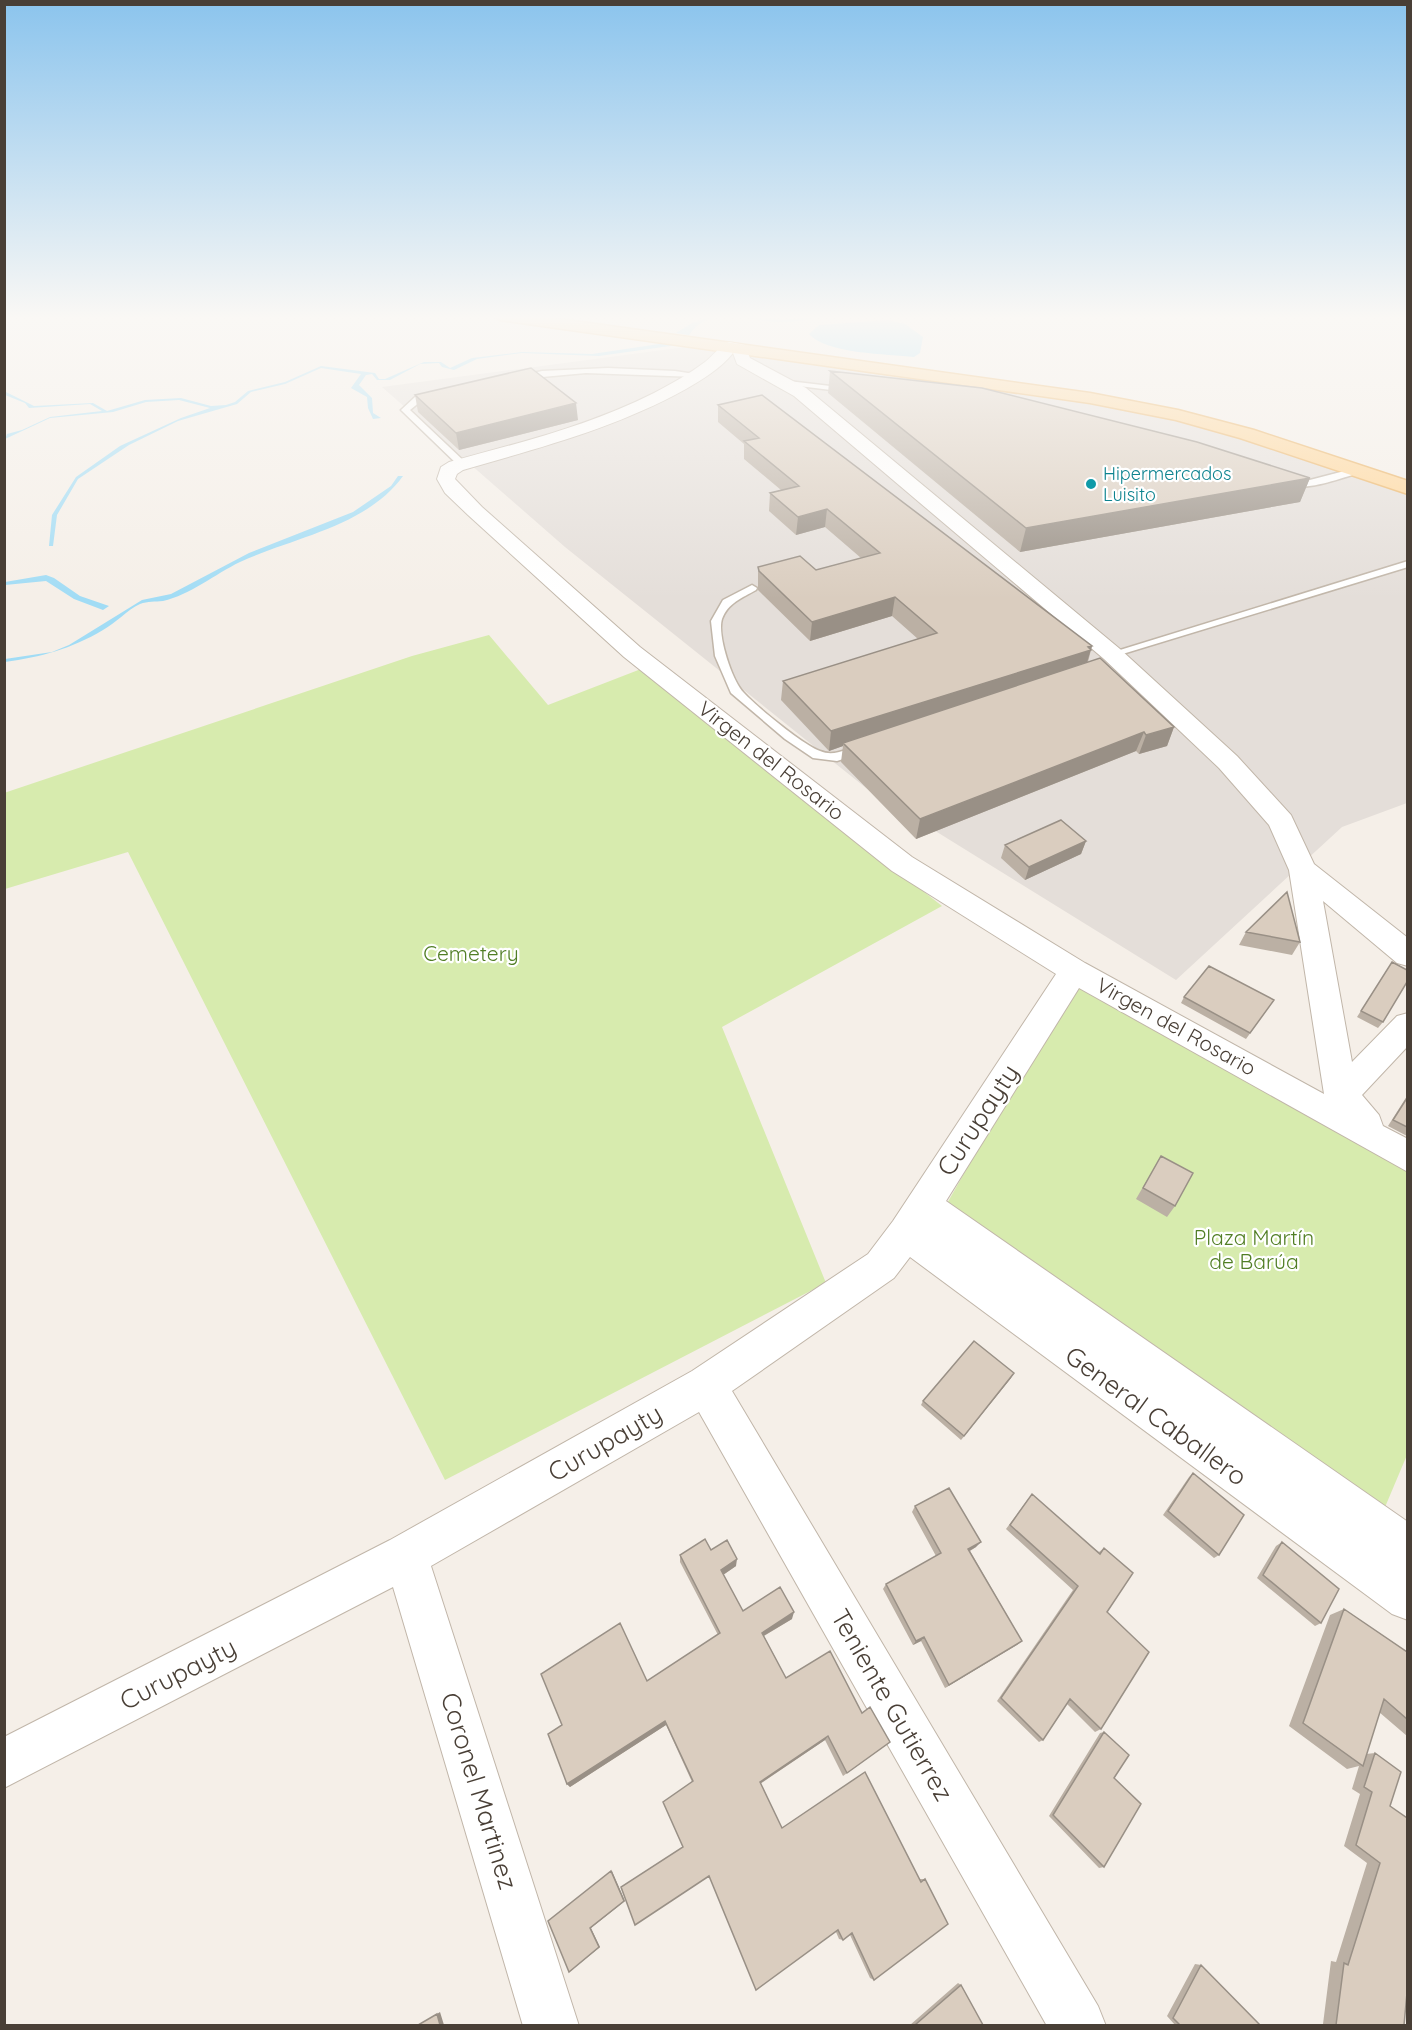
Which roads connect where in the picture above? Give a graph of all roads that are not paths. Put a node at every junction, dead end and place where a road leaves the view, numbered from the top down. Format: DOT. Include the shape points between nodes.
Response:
graph roads {
  1 [pos="405,410"];
  2 [pos="636,410"];
  3 [pos="821,410"];
  4 [pos="1155,410"];
  5 [pos="462,464"];
  6 [pos="1356,471"];
  7 [pos="1278,481"];
  8 [pos="1407,488"];
  9 [pos="1407,564"];
  10 [pos="752,588"];
  11 [pos="1115,662"];
  12 [pos="872,746"];
  13 [pos="1303,870"];
  14 [pos="1407,955"];
  15 [pos="1074,971"];
  16 [pos="1407,1025"];
  17 [pos="1341,1095"];
  18 [pos="1379,1140"];
  19 [pos="1407,1157"];
  20 [pos="914,1219"];
  21 [pos="706,1385"];
  22 [pos="1407,1549"];
  23 [pos="406,1556"];
  24 [pos="1404,1585"];
  25 [pos="4,1764"];
  26 [pos="551,2025"];
  27 [pos="1078,2025"];
  1 -- 5 [label="lane"];
  2 -- 5 [label="street"];
  3 -- 11 [label="street"];
  4 -- 6 [label="main road" via="1247,434"];
  5 -- 15 [label="street, Virgen del Rosario" via="446,475 452,489 632,652 903,864"];
  6 -- 7 [label="lane" via="1306,484"];
  6 -- 8 [label="main road"];
  9 -- 11 [label="lane"];
  10 -- 12 [label="lane" via="727,602 716,621 720,656 737,693 817,755 837,757"];
  11 -- 13 [label="street" via="1228,762 1281,821"];
  13 -- 14 [label="street"];
  13 -- 17 [label="street"];
  15 -- 18 [label="street, Virgen del Rosario"];
  15 -- 20 [label="street, Curupayty"];
  16 -- 17 [label="street"];
  17 -- 18 [label="street"];
  18 -- 19 [label="street, Virgen del Rosario"];
  20 -- 21 [label="street, Curupayty" via="881,1266"];
  20 -- 22 [label="street, General Caballero"];
  20 -- 24 [label="street, General Caballero"];
  21 -- 23 [label="street, Curupayty"];
  21 -- 27 [label="street, Teniente Gutierrez"];
  23 -- 25 [label="street, Curupayty"];
  23 -- 26 [label="street, Coronel Martinez"];
}
